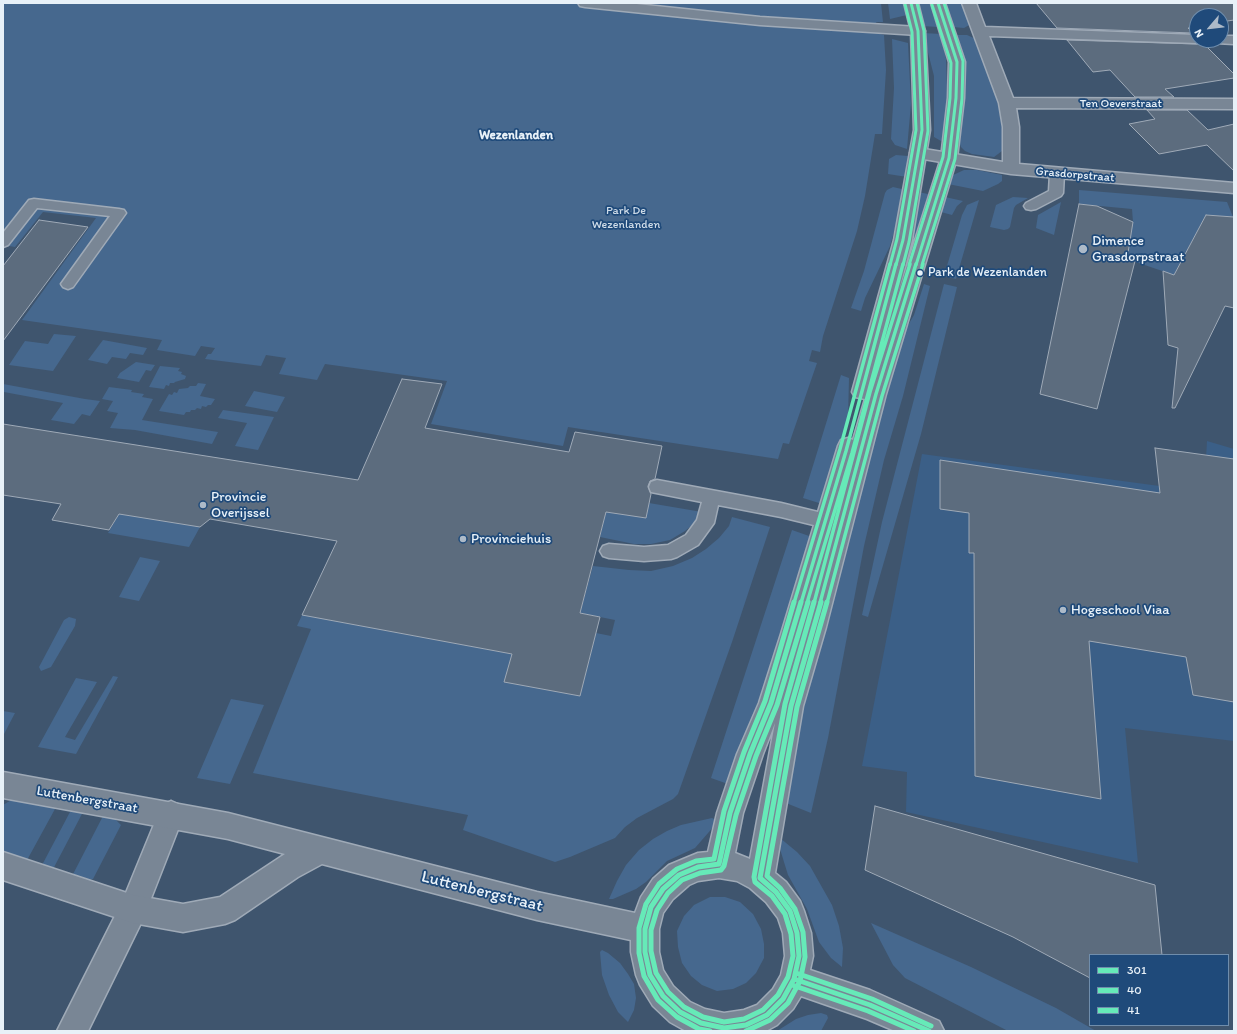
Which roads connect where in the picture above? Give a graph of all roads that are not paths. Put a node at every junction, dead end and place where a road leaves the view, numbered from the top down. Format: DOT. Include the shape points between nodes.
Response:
graph roads {
  1 [pos="585,3"];
  2 [pos="911,3"];
  3 [pos="938,3"];
  4 [pos="969,3"];
  5 [pos="918,31"];
  6 [pos="980,31"];
  7 [pos="1189,39"];
  8 [pos="1007,103"];
  9 [pos="1234,104"];
  10 [pos="918,153"];
  11 [pos="949,158"];
  12 [pos="1011,168"];
  13 [pos="1057,173"];
  14 [pos="1234,188"];
  15 [pos="1031,206"];
  16 [pos="3,242"];
  17 [pos="68,284"];
  18 [pos="657,487"];
  19 [pos="712,496"];
  20 [pos="826,521"];
  21 [pos="609,551"];
  22 [pos="3,785"];
  23 [pos="171,814"];
  24 [pos="320,850"];
  25 [pos="719,864"];
  26 [pos="3,866"];
  27 [pos="760,878"];
  28 [pos="133,909"];
  29 [pos="645,929"];
  30 [pos="794,979"];
  31 [pos="72,1031"];
  32 [pos="929,1031"];
  1 -- 5 [label="main road" via="766,22"];
  2 -- 5 [label="main road"];
  3 -- 11 [label="main road" via="957,62"];
  4 -- 6 [label="main road"];
  5 -- 10 [label="main road" via="922,130"];
  6 -- 7 [label="main road"];
  6 -- 8 [label="main road"];
  8 -- 9 [label="main road, Ten Oeverstraat"];
  8 -- 12 [label="main road" via="1012,127"];
  10 -- 11 [label="main road, Grasdorpstraat"];
  10 -- 20 [label="main road" via="903,240"];
  11 -- 12 [label="main road, Grasdorpstraat"];
  11 -- 27 [label="main road" via="876,394 791,706"];
  12 -- 13 [label="main road, Grasdorpstraat"];
  13 -- 14 [label="main road, Grasdorpstraat"];
  13 -- 15 [label="lane" via="1056,193"];
  16 -- 17 [label="lane" via="34,202 119,213"];
  18 -- 19 [label="lane"];
  19 -- 20 [label="lane"];
  19 -- 21 [label="lane" via="705,524 692,540 671,552 644,554"];
  20 -- 25 [label="main road" via="772,703 750,754 730,813"];
  22 -- 23 [label="main road, Luttenbergstraat"];
  23 -- 24 [label="main road, Luttenbergstraat"];
  23 -- 28 [label="main road"];
  24 -- 28 [label="main road" via="288,867 225,910 183,918"];
  24 -- 29 [label="main road, Luttenbergstraat" via="537,906"];
  25 -- 27 [label="main road" via="740,868"];
  25 -- 29 [label="main road" via="698,867 679,875 663,889 651,907"];
  26 -- 28 [label="main road"];
  27 -- 30 [label="main road" via="776,892 790,911 797,933 799,956"];
  28 -- 31 [label="main road"];
  29 -- 30 [label="main road" via="645,952 650,975 663,996 680,1012 701,1023 724,1028 746,1025 767,1015 783,999"];
  30 -- 32 [label="main road" via="870,1005"];
}
